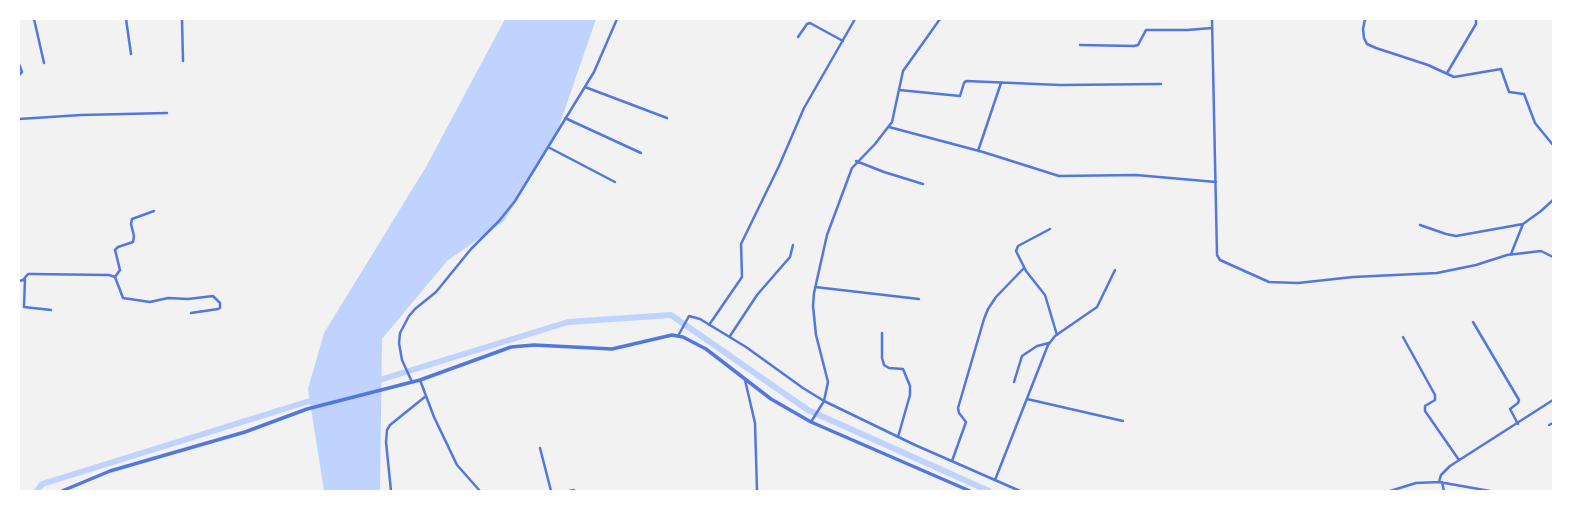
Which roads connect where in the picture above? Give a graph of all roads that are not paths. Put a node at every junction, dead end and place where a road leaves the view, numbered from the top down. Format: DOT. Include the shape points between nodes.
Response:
graph roads {
  1 [pos="34,19"];
  2 [pos="126,19"];
  3 [pos="182,19"];
  4 [pos="617,19"];
  5 [pos="855,19"];
  6 [pos="940,19"];
  7 [pos="1212,19"];
  8 [pos="1365,19"];
  9 [pos="1476,19"];
  10 [pos="1212,28"];
  11 [pos="798,37"];
  12 [pos="843,41"];
  13 [pos="1080,45"];
  14 [pos="131,54"];
  15 [pos="183,61"];
  16 [pos="44,63"];
  17 [pos="19,64"];
  18 [pos="1447,74"];
  19 [pos="19,75"];
  20 [pos="1001,83"];
  21 [pos="1161,84"];
  22 [pos="585,87"];
  23 [pos="899,90"];
  24 [pos="166,113"];
  25 [pos="565,118"];
  26 [pos="667,118"];
  27 [pos="19,119"];
  28 [pos="19,123"];
  29 [pos="889,127"];
  30 [pos="1553,145"];
  31 [pos="548,147"];
  32 [pos="978,151"];
  33 [pos="641,153"];
  34 [pos="856,161"];
  35 [pos="615,182"];
  36 [pos="1216,182"];
  37 [pos="923,184"];
  38 [pos="1553,201"];
  39 [pos="154,212"];
  40 [pos="1523,224"];
  41 [pos="1420,225"];
  42 [pos="1050,229"];
  43 [pos="793,245"];
  44 [pos="1511,254"];
  45 [pos="1553,257"];
  46 [pos="1024,268"];
  47 [pos="1115,270"];
  48 [pos="115,277"];
  49 [pos="25,278"];
  50 [pos="20,281"];
  51 [pos="815,287"];
  52 [pos="919,299"];
  53 [pos="52,310"];
  54 [pos="191,313"];
  55 [pos="1473,322"];
  56 [pos="709,324"];
  57 [pos="882,333"];
  58 [pos="1057,335"];
  59 [pos="678,336"];
  60 [pos="730,336"];
  61 [pos="1403,337"];
  62 [pos="1050,343"];
  63 [pos="420,380"];
  64 [pos="745,380"];
  65 [pos="411,382"];
  66 [pos="1014,382"];
  67 [pos="427,396"];
  68 [pos="1027,399"];
  69 [pos="1553,400"];
  70 [pos="824,401"];
  71 [pos="1123,420"];
  72 [pos="811,422"];
  73 [pos="1553,423"];
  74 [pos="1518,424"];
  75 [pos="1549,425"];
  76 [pos="898,437"];
  77 [pos="540,448"];
  78 [pos="1459,460"];
  79 [pos="952,462"];
  80 [pos="1441,479"];
  81 [pos="995,480"];
  82 [pos="574,490"];
  83 [pos="62,491"];
  84 [pos="392,491"];
  85 [pos="480,491"];
  86 [pos="551,491"];
  87 [pos="569,491"];
  88 [pos="757,491"];
  89 [pos="970,491"];
  90 [pos="1020,491"];
  91 [pos="1390,491"];
  92 [pos="1444,491"];
  93 [pos="1490,491"];
  1 -- 16 [label="street"];
  2 -- 14 [label="street"];
  3 -- 15 [label="street"];
  4 -- 22 [label="street" via="600,61"];
  5 -- 12 [label="street"];
  6 -- 23 [label="street" via="903,70"];
  7 -- 10 [label="street"];
  8 -- 18 [label="street" via="1362,29 1367,44"];
  9 -- 18 [label="street" via="1476,24"];
  10 -- 13 [label="street" via="1146,30 1138,45 1134,46"];
  10 -- 36 [label="street"];
  11 -- 12 [label="street" via="810,22"];
  12 -- 56 [label="street" via="809,98 742,244 742,277"];
  17 -- 19 [label="street" via="22,72"];
  18 -- 30 [label="street" via="1456,77 1501,69 1509,92 1524,94 1535,123"];
  20 -- 21 [label="street"];
  20 -- 23 [label="street" via="966,80 962,94 958,96"];
  20 -- 32 [label="street"];
  22 -- 25 [label="street"];
  22 -- 26 [label="street"];
  23 -- 29 [label="street"];
  24 -- 27 [label="street"];
  25 -- 31 [label="street"];
  25 -- 33 [label="street"];
  27 -- 28 [label="street"];
  29 -- 32 [label="street"];
  29 -- 34 [label="street"];
  31 -- 35 [label="street"];
  31 -- 65 [label="street" via="506,212 436,292 409,316 400,333 399,343 402,360"];
  32 -- 36 [label="street" via="1059,176 1136,175"];
  34 -- 37 [label="street"];
  34 -- 51 [label="street" via="828,231"];
  36 -- 44 [label="street" via="1219,259 1271,283 1298,284 1353,277 1437,273"];
  38 -- 40 [label="street"];
  39 -- 48 [label="street" via="132,219 133,242 115,250 120,270"];
  40 -- 41 [label="street" via="1456,236"];
  40 -- 44 [label="street"];
  42 -- 46 [label="street" via="1016,248"];
  43 -- 60 [label="street" via="790,257 757,296"];
  44 -- 45 [label="street" via="1541,251"];
  46 -- 58 [label="street" via="1046,295"];
  46 -- 79 [label="street" via="996,297 984,319 958,408 958,413 966,422"];
  47 -- 58 [label="street" via="1097,307"];
  48 -- 49 [label="street" via="32,274"];
  48 -- 54 [label="street" via="122,296 130,300 150,302 168,298 212,296 220,303 218,309"];
  49 -- 50 [label="street"];
  49 -- 53 [label="street" via="24,306"];
  51 -- 52 [label="street"];
  51 -- 70 [label="street" via="814,324 828,382"];
  55 -- 74 [label="street" via="1519,400 1510,409"];
  56 -- 59 [label="street" via="689,316"];
  56 -- 60 [label="street"];
  57 -- 76 [label="street" via="883,362 889,368 904,369 910,386"];
  58 -- 62 [label="street"];
  59 -- 63 [label="street" via="667,335 612,349 534,345 511,347"];
  59 -- 64 [label="street" via="706,349"];
  60 -- 70 [label="street"];
  61 -- 78 [label="street" via="1435,395 1435,400 1425,406 1425,411"];
  62 -- 66 [label="street" via="1037,346 1022,356"];
  62 -- 68 [label="street"];
  63 -- 65 [label="street"];
  63 -- 67 [label="street"];
  64 -- 72 [label="street" via="782,406"];
  64 -- 88 [label="street" via="755,423"];
  65 -- 83 [label="street" via="307,409 238,434 110,471"];
  67 -- 84 [label="street" via="387,430"];
  67 -- 85 [label="street" via="457,465"];
  68 -- 71 [label="street"];
  68 -- 81 [label="street"];
  69 -- 74 [label="street"];
  70 -- 72 [label="street"];
  70 -- 76 [label="street"];
  72 -- 89 [label="street"];
  73 -- 75 [label="street"];
  74 -- 78 [label="street"];
  76 -- 79 [label="street"];
  77 -- 86 [label="street"];
  78 -- 80 [label="street"];
  79 -- 81 [label="street"];
  80 -- 91 [label="street"];
  80 -- 92 [label="street"];
  80 -- 93 [label="street"];
  81 -- 90 [label="street"];
  82 -- 87 [label="street"];
}
